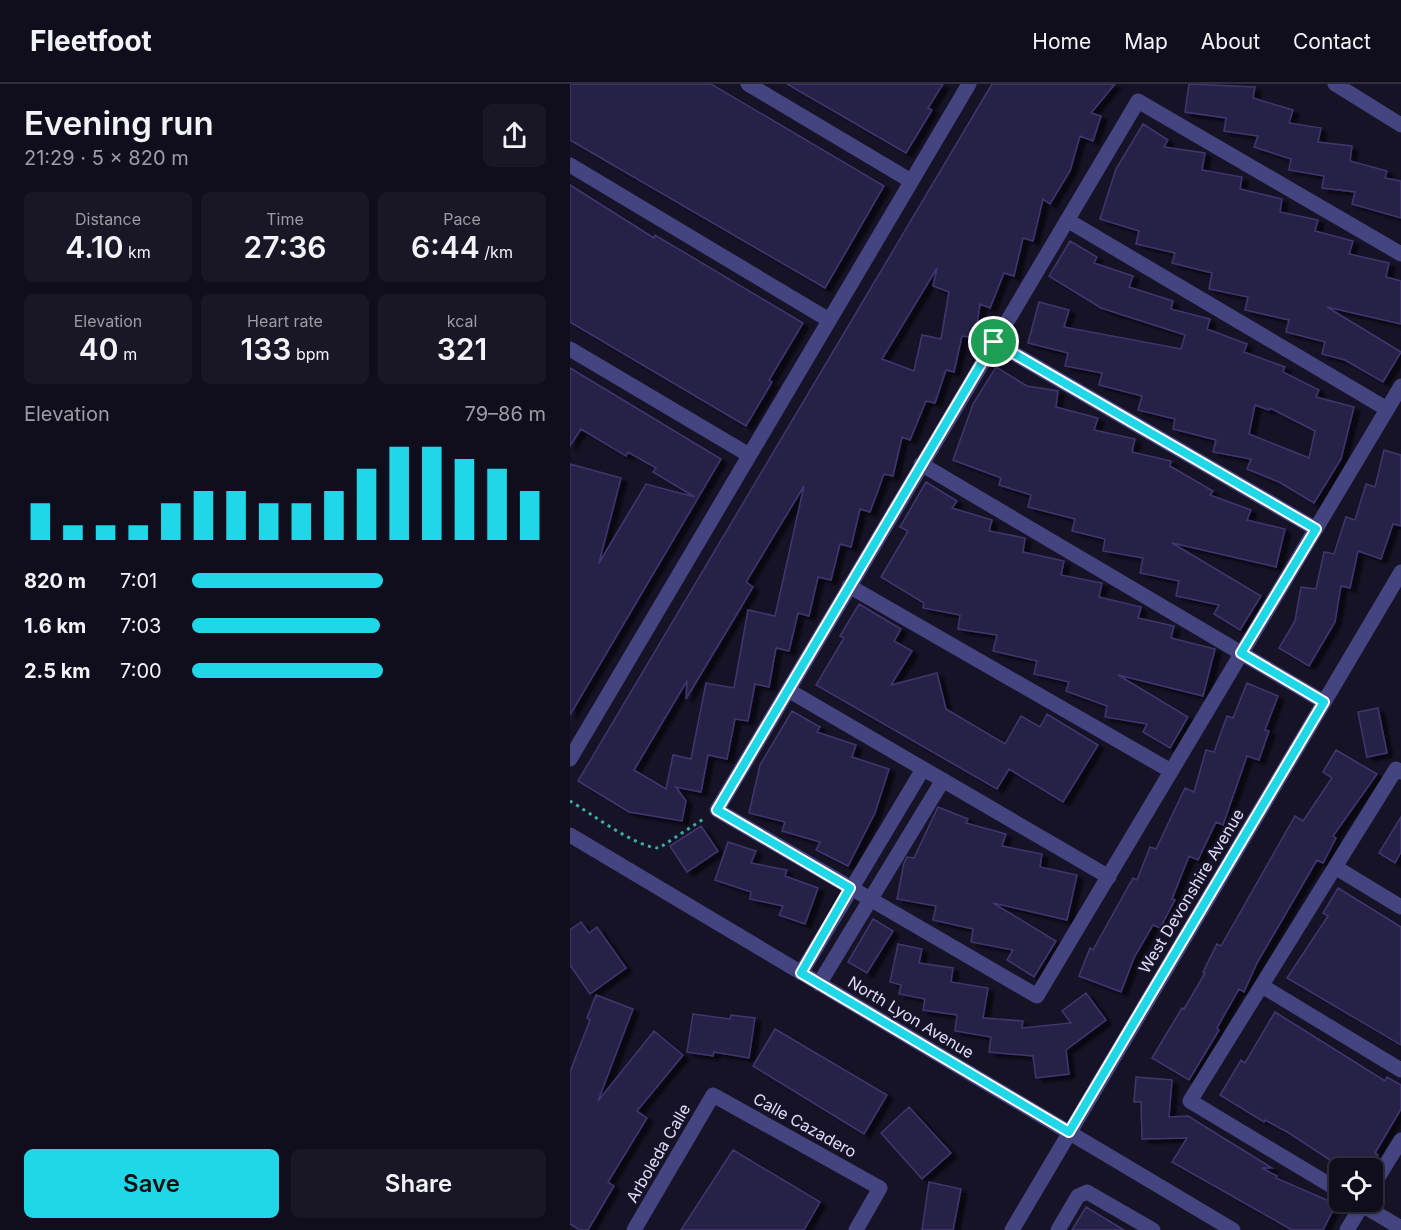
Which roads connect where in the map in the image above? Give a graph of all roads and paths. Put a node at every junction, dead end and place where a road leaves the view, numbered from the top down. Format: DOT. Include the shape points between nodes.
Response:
graph roads {
  1 [pos="748,84"];
  2 [pos="969,84"];
  3 [pos="1335,84"];
  4 [pos="1401,125"];
  5 [pos="570,165"];
  6 [pos="911,181"];
  7 [pos="1067,220"];
  8 [pos="1401,254"];
  9 [pos="829,320"];
  10 [pos="994,342"];
  11 [pos="570,349"];
  12 [pos="1401,386"];
  13 [pos="1387,409"];
  14 [pos="749,455"];
  15 [pos="921,464"];
  16 [pos="1316,529"];
  17 [pos="1401,572"];
  18 [pos="849,586"];
  19 [pos="1241,653"];
  20 [pos="788,690"];
  21 [pos="1324,702"];
  22 [pos="570,759"];
  23 [pos="923,769"];
  24 [pos="1171,771"];
  25 [pos="1401,772"];
  26 [pos="943,780"];
  27 [pos="570,801"];
  28 [pos="717,810"];
  29 [pos="570,835"];
  30 [pos="1335,867"];
  31 [pos="1108,876"];
  32 [pos="850,888"];
  33 [pos="870,899"];
  34 [pos="1401,907"];
  35 [pos="801,973"];
  36 [pos="819,984"];
  37 [pos="1262,986"];
  38 [pos="1401,1070"];
  39 [pos="713,1095"];
  40 [pos="1069,1132"];
  41 [pos="1401,1140"];
  42 [pos="1383,1169"];
  43 [pos="1329,1184"];
  44 [pos="1356,1212"];
  45 [pos="1376,1212"];
  46 [pos="1401,1228"];
  47 [pos="634,1230"];
  48 [pos="856,1230"];
  49 [pos="1012,1230"];
  50 [pos="1058,1230"];
  51 [pos="1153,1230"];
  52 [pos="1233,1230"];
  53 [pos="1347,1230"];
  1 -- 6 [label="street"];
  2 -- 6 [label="street"];
  3 -- 4 [label="street"];
  5 -- 9 [label="street"];
  6 -- 9 [label="street"];
  7 -- 8 [label="street" via="1138,100"];
  7 -- 10 [label="street"];
  7 -- 13 [label="street"];
  9 -- 14 [label="street"];
  10 -- 15 [label="street"];
  10 -- 16 [label="street"];
  11 -- 14 [label="street"];
  12 -- 13 [label="street"];
  13 -- 16 [label="street"];
  14 -- 22 [label="street"];
  15 -- 18 [label="street"];
  15 -- 19 [label="street"];
  16 -- 19 [label="street"];
  17 -- 21 [label="street, West Devonshire Avenue"];
  18 -- 20 [label="street"];
  18 -- 24 [label="street"];
  19 -- 21 [label="street"];
  19 -- 24 [label="street"];
  20 -- 23 [label="street"];
  20 -- 28 [label="street"];
  21 -- 40 [label="street, West Devonshire Avenue"];
  23 -- 26 [label="street"];
  23 -- 32 [label="street"];
  24 -- 31 [label="street"];
  25 -- 30 [label="street" via="1396,769"];
  26 -- 31 [label="street"];
  26 -- 33 [label="street"];
  27 -- 28 [label="path" via="624,836 659,848"];
  28 -- 32 [label="street"];
  29 -- 35 [label="street, North Lyon Avenue"];
  30 -- 34 [label="street"];
  30 -- 37 [label="street"];
  31 -- 33 [label="street" via="1037,996"];
  32 -- 33 [label="street"];
  32 -- 35 [label="street"];
  33 -- 36 [label="street"];
  35 -- 36 [label="street, North Lyon Avenue"];
  36 -- 40 [label="street, North Lyon Avenue"];
  37 -- 38 [label="street"];
  37 -- 43 [label="street" via="1190,1101"];
  39 -- 47 [label="street, Arboleda Calle"];
  39 -- 48 [label="street, Calle Cazadero" via="880,1188"];
  40 -- 49 [label="street, West Devonshire Avenue"];
  40 -- 52 [label="street, North Lyon Avenue"];
  41 -- 42 [label="street"];
  44 -- 53 [label="street"];
  45 -- 46 [label="street"];
  50 -- 51 [label="street" via="1078,1196 1087,1192"];
}
